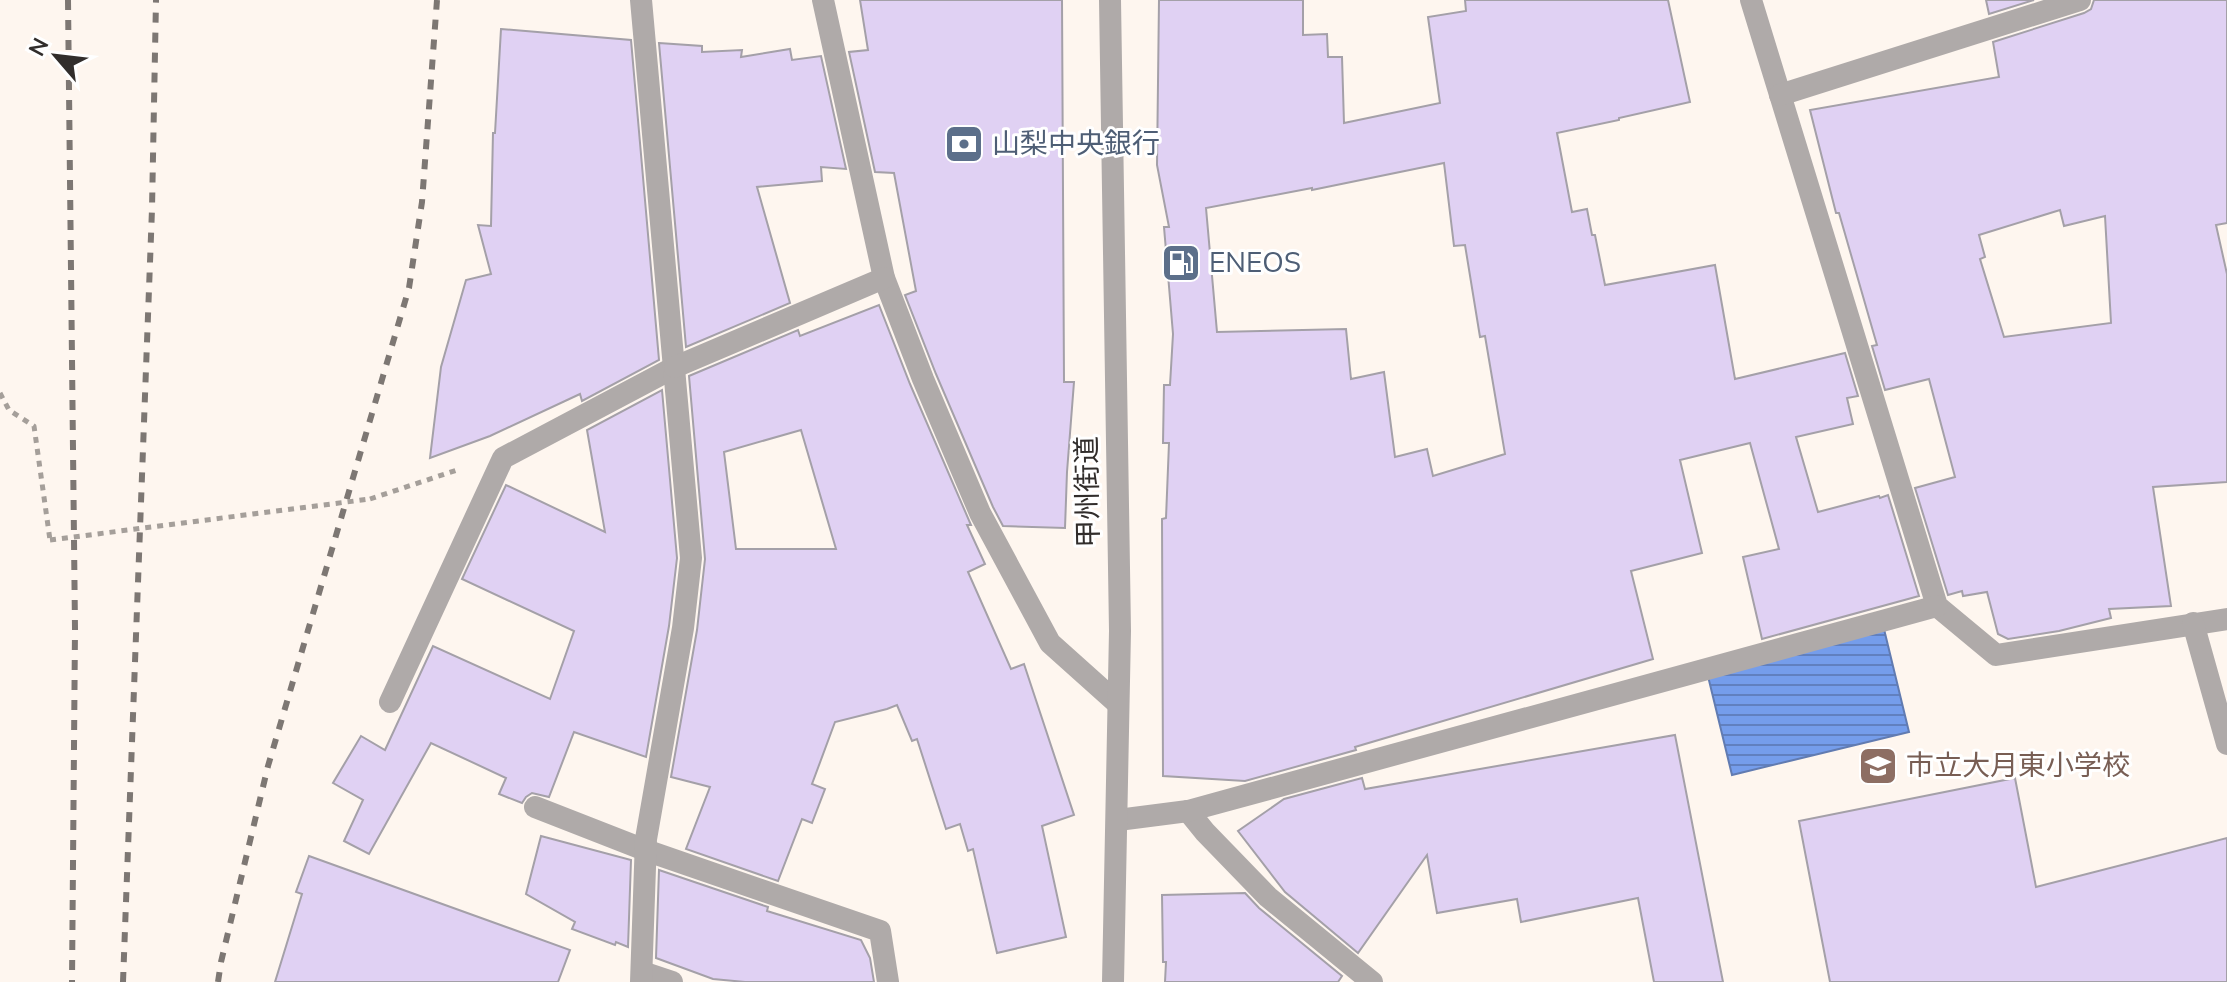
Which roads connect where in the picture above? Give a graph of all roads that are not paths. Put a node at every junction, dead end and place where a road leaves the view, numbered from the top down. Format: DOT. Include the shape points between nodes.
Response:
graph roads {
  1 [pos="641,0"];
  2 [pos="823,0"];
  3 [pos="1110,0"];
  4 [pos="1751,0"];
  5 [pos="2080,0"];
  6 [pos="1780,95"];
  7 [pos="884,278"];
  8 [pos="675,367"];
  9 [pos="1937,606"];
  10 [pos="2227,619"];
  11 [pos="2193,623"];
  12 [pos="390,702"];
  13 [pos="1117,703"];
  14 [pos="2227,744"];
  15 [pos="535,807"];
  16 [pos="1188,811"];
  17 [pos="1118,820"];
  18 [pos="645,850"];
  19 [pos="642,977"];
  20 [pos="672,982"];
  21 [pos="888,982"];
  22 [pos="1113,982"];
  23 [pos="1372,982"];
  1 -- 8 [label="street"];
  2 -- 7 [label="street"];
  3 -- 13 [label="street, 甲州街道"];
  4 -- 6 [label="street"];
  5 -- 6 [label="street"];
  6 -- 9 [label="street"];
  7 -- 8 [label="street"];
  7 -- 13 [label="street" via="980,513 1050,643"];
  8 -- 12 [label="street" via="503,458"];
  8 -- 18 [label="street" via="691,558"];
  9 -- 11 [label="street" via="1996,655"];
  9 -- 16 [label="street"];
  10 -- 11 [label="street"];
  11 -- 14 [label="street"];
  13 -- 17 [label="street, 甲州街道"];
  15 -- 18 [label="street"];
  16 -- 17 [label="street"];
  16 -- 23 [label="street" via="1268,897"];
  17 -- 22 [label="street, 甲州街道"];
  18 -- 19 [label="street"];
  18 -- 21 [label="street" via="880,931"];
  19 -- 20 [label="street"];
}
